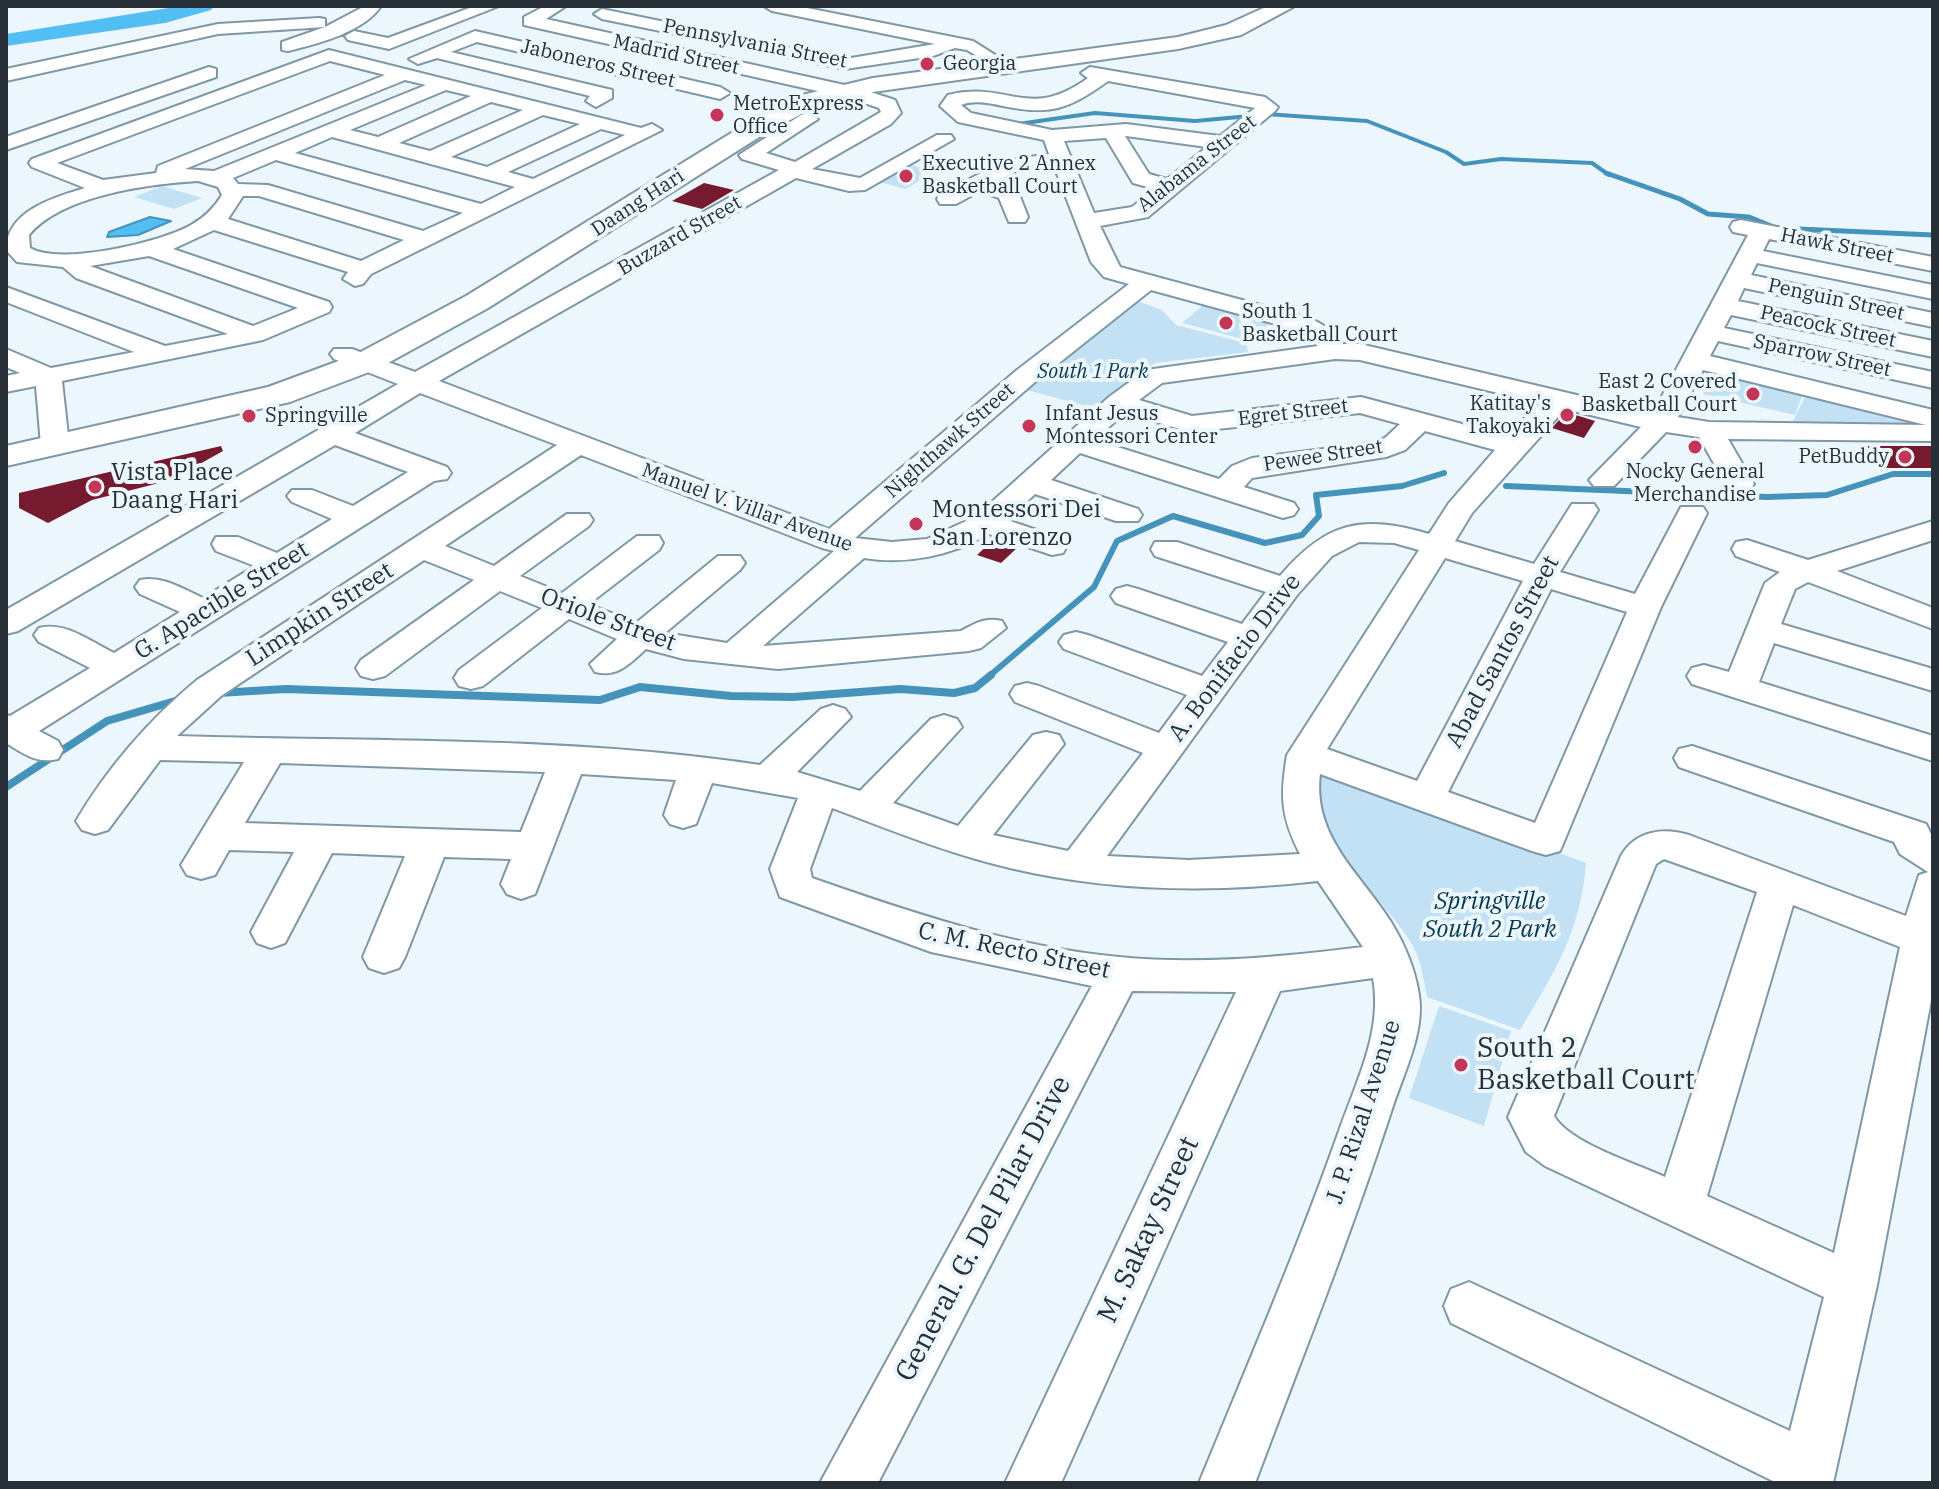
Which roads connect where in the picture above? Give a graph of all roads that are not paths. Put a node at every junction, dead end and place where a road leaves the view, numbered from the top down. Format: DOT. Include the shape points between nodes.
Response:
graph roads {
  1 [pos="373,6"];
  2 [pos="440,6"];
  3 [pos="491,6"];
  4 [pos="558,6"];
  5 [pos="621,6"];
  6 [pos="772,6"];
  7 [pos="834,6"];
  8 [pos="1262,6"];
  9 [pos="1285,6"];
  10 [pos="678,9"];
  11 [pos="881,12"];
  12 [pos="472,13"];
  13 [pos="816,14"];
  14 [pos="356,15"];
  15 [pos="644,23"];
  16 [pos="859,23"];
  17 [pos="279,26"];
  18 [pos="381,26"];
  19 [pos="954,42"];
  20 [pos="844,43"];
  21 [pos="642,48"];
  22 [pos="205,51"];
  23 [pos="268,52"];
  24 [pos="904,56"];
  25 [pos="418,59"];
  26 [pos="54,64"];
  27 [pos="365,64"];
  28 [pos="1000,64"];
  29 [pos="603,65"];
  30 [pos="224,68"];
  31 [pos="454,68"];
  32 [pos="403,74"];
  33 [pos="6,75"];
  34 [pos="336,75"];
  35 [pos="563,83"];
  36 [pos="1162,87"];
  37 [pos="832,89"];
  38 [pos="1219,93"];
  39 [pos="6,95"];
  40 [pos="490,95"];
  41 [pos="542,100"];
  42 [pos="596,101"];
  43 [pos="1143,101"];
  44 [pos="1193,113"];
  45 [pos="654,118"];
  46 [pos="808,119"];
  47 [pos="599,123"];
  48 [pos="332,131"];
  49 [pos="1112,131"];
  50 [pos="1052,136"];
  51 [pos="944,139"];
  52 [pos="1225,143"];
  53 [pos="6,144"];
  54 [pos="380,144"];
  55 [pos="276,154"];
  56 [pos="432,158"];
  57 [pos="1060,159"];
  58 [pos="103,165"];
  59 [pos="795,170"];
  60 [pos="488,174"];
  61 [pos="73,176"];
  62 [pos="133,182"];
  63 [pos="976,182"];
  64 [pos="224,184"];
  65 [pos="534,186"];
  66 [pos="1171,187"];
  67 [pos="109,188"];
  68 [pos="948,199"];
  69 [pos="482,211"];
  70 [pos="1017,217"];
  71 [pos="1085,220"];
  72 [pos="16,221"];
  73 [pos="213,222"];
  74 [pos="1751,238"];
  75 [pos="424,239"];
  76 [pos="148,248"];
  77 [pos="15,261"];
  78 [pos="71,262"];
  79 [pos="1933,264"];
  80 [pos="1738,280"];
  81 [pos="1145,283"];
  82 [pos="1933,292"];
  83 [pos="6,294"];
  84 [pos="1724,306"];
  85 [pos="1933,320"];
  86 [pos="1710,332"];
  87 [pos="254,335"];
  88 [pos="1933,349"];
  89 [pos="1335,351"];
  90 [pos="162,354"];
  91 [pos="363,354"];
  92 [pos="6,357"];
  93 [pos="1697,361"];
  94 [pos="48,376"];
  95 [pos="1933,380"];
  96 [pos="416,383"];
  97 [pos="6,384"];
  98 [pos="1557,401"];
  99 [pos="1119,403"];
  100 [pos="1933,418"];
  101 [pos="1420,420"];
  102 [pos="1660,423"];
  103 [pos="1709,430"];
  104 [pos="1933,433"];
  105 [pos="333,435"];
  106 [pos="54,438"];
  107 [pos="6,440"];
  108 [pos="1076,443"];
  109 [pos="577,445"];
  110 [pos="1513,446"];
  111 [pos="6,456"];
  112 [pos="1604,480"];
  113 [pos="1031,483"];
  114 [pos="1739,484"];
  115 [pos="1224,490"];
  116 [pos="302,496"];
  117 [pos="1283,509"];
  118 [pos="1583,510"];
  119 [pos="1692,513"];
  120 [pos="1127,515"];
  121 [pos="355,518"];
  122 [pos="578,520"];
  123 [pos="986,523"];
  124 [pos="1933,530"];
  125 [pos="648,543"];
  126 [pos="227,544"];
  127 [pos="1438,544"];
  128 [pos="844,545"];
  129 [pos="1052,546"];
  130 [pos="422,548"];
  131 [pos="1166,549"];
  132 [pos="1747,549"];
  133 [pos="729,563"];
  134 [pos="279,565"];
  135 [pos="1810,570"];
  136 [pos="1542,576"];
  137 [pos="499,578"];
  138 [pos="151,587"];
  139 [pos="1286,588"];
  140 [pos="1127,596"];
  141 [pos="568,606"];
  142 [pos="1645,607"];
  143 [pos="205,611"];
  144 [pos="1933,619"];
  145 [pos="6,624"];
  146 [pos="990,628"];
  147 [pos="1764,629"];
  148 [pos="51,635"];
  149 [pos="640,636"];
  150 [pos="1249,638"];
  151 [pos="1076,642"];
  152 [pos="733,655"];
  153 [pos="607,664"];
  154 [pos="115,667"];
  155 [pos="373,668"];
  156 [pos="1704,676"];
  157 [pos="471,678"];
  158 [pos="1933,680"];
  159 [pos="1740,687"];
  160 [pos="1209,691"];
  161 [pos="1027,694"];
  162 [pos="833,717"];
  163 [pos="944,727"];
  164 [pos="10,729"];
  165 [pos="1046,744"];
  166 [pos="148,747"];
  167 [pos="1166,749"];
  168 [pos="1933,749"];
  169 [pos="45,750"];
  170 [pos="268,752"];
  171 [pos="1305,755"];
  172 [pos="1692,758"];
  173 [pos="567,761"];
  174 [pos="698,768"];
  175 [pos="769,778"];
  176 [pos="819,792"];
  177 [pos="1427,797"];
  178 [pos="868,806"];
  179 [pos="683,815"];
  180 [pos="95,821"];
  181 [pos="320,839"];
  182 [pos="1926,839"];
  183 [pos="966,842"];
  184 [pos="430,843"];
  185 [pos="535,846"];
  186 [pos="1325,866"];
  187 [pos="1077,867"];
  188 [pos="521,884"];
  189 [pos="1779,885"];
  190 [pos="1933,885"];
  191 [pos="271,932"];
  192 [pos="1923,939"];
  193 [pos="384,957"];
  194 [pos="1390,960"];
  195 [pos="1120,974"];
  196 [pos="1265,976"];
  197 [pos="1680,1206"];
  198 [pos="1852,1285"];
  199 [pos="1469,1306"];
  200 [pos="1807,1475"];
  201 [pos="848,1483"];
  202 [pos="1033,1483"];
  203 [pos="1227,1483"];
  1 -- 14 [label="street" via="369,13"];
  2 -- 12 [label="street"];
  3 -- 12 [label="street"];
  4 -- 21 [label="street, Madrid Street" via="530,21"];
  5 -- 15 [label="street, Pennsylvania Street" via="602,14"];
  6 -- 13 [label="street"];
  7 -- 13 [label="street"];
  8 -- 28 [label="main road, Daang Hari" via="1180,34"];
  9 -- 28 [label="main road, Daang Hari" via="1254,23 1202,38"];
  10 -- 15 [label="street"];
  11 -- 16 [label="street"];
  12 -- 18 [label="street" via="389,44 354,36"];
  13 -- 16 [label="street"];
  14 -- 17 [label="street"];
  14 -- 23 [label="street"];
  15 -- 24 [label="street, Pennsylvania Street" via="841,63"];
  16 -- 19 [label="street"];
  17 -- 22 [label="street"];
  17 -- 26 [label="street" via="189,35 127,55"];
  19 -- 24 [label="street, Pennsylvania Street"];
  19 -- 28 [label="street" via="978,48"];
  20 -- 24 [label="street"];
  21 -- 29 [label="street"];
  21 -- 37 [label="street, Madrid Street"];
  25 -- 29 [label="street, Jaboneros Street" via="475,36"];
  26 -- 33 [label="street"];
  26 -- 39 [label="street" via="85,73"];
  27 -- 32 [label="street"];
  27 -- 34 [label="street"];
  27 -- 61 [label="street" via="329,55 39,163"];
  28 -- 37 [label="main road, Daang Hari"];
  29 -- 35 [label="street"];
  29 -- 45 [label="street, Jaboneros Street" via="715,92"];
  30 -- 53 [label="street"];
  31 -- 32 [label="street"];
  31 -- 35 [label="street"];
  31 -- 40 [label="street"];
  31 -- 48 [label="street"];
  32 -- 62 [label="street"];
  35 -- 41 [label="street"];
  35 -- 42 [label="street" via="605,94"];
  36 -- 38 [label="street, Alabama Street"];
  36 -- 43 [label="street"];
  36 -- 50 [label="street, Alabama Street" via="1096,75 1058,104 987,95 955,99 950,106 958,115"];
  37 -- 59 [label="street, Buzzard Street" via="882,101 891,113"];
  37 -- 91 [label="main road, Daang Hari" via="772,105 658,180 583,238"];
  38 -- 44 [label="street"];
  38 -- 52 [label="street, Alabama Street" via="1263,103 1267,109"];
  40 -- 41 [label="street"];
  40 -- 54 [label="street"];
  41 -- 47 [label="street"];
  41 -- 56 [label="street"];
  45 -- 47 [label="street"];
  45 -- 65 [label="street"];
  46 -- 59 [label="street" via="749,155"];
  47 -- 60 [label="street"];
  48 -- 54 [label="street"];
  48 -- 55 [label="street"];
  49 -- 50 [label="street"];
  49 -- 52 [label="street"];
  49 -- 66 [label="street" via="1141,178"];
  50 -- 57 [label="street"];
  51 -- 59 [label="street" via="865,184 849,185"];
  52 -- 66 [label="street, Alabama Street"];
  54 -- 56 [label="street"];
  55 -- 64 [label="street"];
  55 -- 69 [label="street"];
  56 -- 60 [label="street"];
  57 -- 63 [label="street" via="1012,165"];
  57 -- 71 [label="street"];
  58 -- 61 [label="street"];
  59 -- 96 [label="street, Buzzard Street"];
  60 -- 65 [label="street"];
  61 -- 67 [label="street"];
  62 -- 64 [label="street" via="183,176"];
  62 -- 67 [label="street"];
  63 -- 68 [label="street"];
  63 -- 70 [label="street" via="1009,194"];
  64 -- 73 [label="street" via="225,211"];
  64 -- 75 [label="street"];
  65 -- 69 [label="street"];
  66 -- 71 [label="street, Alabama Street" via="1136,215"];
  67 -- 72 [label="street"];
  69 -- 75 [label="street"];
  71 -- 81 [label="street" via="1106,267"];
  72 -- 77 [label="street"];
  73 -- 75 [label="street" via="359,274"];
  73 -- 76 [label="street"];
  74 -- 79 [label="street, Hawk Street"];
  74 -- 80 [label="street"];
  74 -- 82 [label="street"];
  76 -- 78 [label="street"];
  76 -- 87 [label="street" via="320,307"];
  77 -- 78 [label="street"];
  78 -- 87 [label="street" via="84,273"];
  80 -- 84 [label="street"];
  80 -- 85 [label="street, Penguin Street"];
  81 -- 89 [label="street" via="1303,324 1324,336"];
  81 -- 128 [label="street, Nighthawk Street" via="1026,376"];
  83 -- 90 [label="street"];
  84 -- 86 [label="street"];
  84 -- 88 [label="street, Peacock Street"];
  86 -- 93 [label="street"];
  86 -- 95 [label="street, Sparrow Street"];
  87 -- 90 [label="street"];
  89 -- 98 [label="street, Manuel V. Villar Avenue" via="1391,357"];
  89 -- 99 [label="street, Manuel V. Villar Avenue" via="1169,373 1142,383"];
  90 -- 94 [label="street"];
  91 -- 96 [label="street, Manuel V. Villar Avenue"];
  91 -- 106 [label="main road, Daang Hari" via="278,395"];
  92 -- 94 [label="street"];
  93 -- 100 [label="street"];
  93 -- 102 [label="street"];
  94 -- 97 [label="street"];
  94 -- 106 [label="street"];
  96 -- 105 [label="street, Buzzard Street"];
  96 -- 109 [label="street, Manuel V. Villar Avenue"];
  98 -- 102 [label="street, Manuel V. Villar Avenue"];
  98 -- 110 [label="street, J. P. Rizal Avenue"];
  99 -- 101 [label="street, Egret Street" via="1191,424 1361,405"];
  99 -- 108 [label="street, Manuel V. Villar Avenue"];
  101 -- 110 [label="street, Egret Street"];
  101 -- 115 [label="street, Pewee Street" via="1395,444 1376,451 1252,467"];
  102 -- 103 [label="street, Manuel V. Villar Avenue"];
  102 -- 112 [label="street"];
  103 -- 104 [label="street, Manuel V. Villar Avenue"];
  103 -- 114 [label="street"];
  105 -- 121 [label="street, G. Apacible Street" via="434,472"];
  105 -- 145 [label="street, Buzzard Street"];
  106 -- 107 [label="main road, Daang Hari"];
  106 -- 111 [label="main road, Daang Hari"];
  108 -- 113 [label="street, Manuel V. Villar Avenue"];
  108 -- 115 [label="street"];
  109 -- 128 [label="street, Manuel V. Villar Avenue"];
  109 -- 130 [label="street, Limpkin Street"];
  110 -- 127 [label="street, J. P. Rizal Avenue"];
  113 -- 120 [label="street"];
  113 -- 123 [label="street, Manuel V. Villar Avenue"];
  115 -- 117 [label="street"];
  116 -- 121 [label="street"];
  118 -- 136 [label="street, Abad Santos Street"];
  119 -- 142 [label="street"];
  121 -- 134 [label="street, G. Apacible Street"];
  122 -- 137 [label="street"];
  123 -- 128 [label="street, Manuel V. Villar Avenue" via="937,547 884,553"];
  123 -- 129 [label="street"];
  124 -- 135 [label="street"];
  125 -- 141 [label="street"];
  126 -- 134 [label="street"];
  127 -- 136 [label="street, A. Bonifacio Drive"];
  127 -- 139 [label="street, A. Bonifacio Drive" via="1370,530 1351,533 1318,550"];
  127 -- 171 [label="street, J. P. Rizal Avenue"];
  128 -- 152 [label="street, Nighthawk Street"];
  130 -- 137 [label="street, Oriole Street"];
  130 -- 166 [label="street, Limpkin Street" via="209,688 175,715"];
  131 -- 139 [label="street"];
  132 -- 135 [label="street"];
  133 -- 149 [label="street"];
  134 -- 143 [label="street, G. Apacible Street"];
  135 -- 144 [label="street"];
  135 -- 147 [label="street" via="1781,583"];
  136 -- 142 [label="street, A. Bonifacio Drive"];
  136 -- 177 [label="street, Abad Santos Street"];
  137 -- 141 [label="street, Oriole Street"];
  137 -- 155 [label="street"];
  138 -- 143 [label="street"];
  139 -- 150 [label="street, A. Bonifacio Drive"];
  140 -- 150 [label="street"];
  141 -- 149 [label="street, Oriole Street"];
  141 -- 157 [label="street"];
  142 -- 177 [label="street" via="1546,841"];
  143 -- 154 [label="street, G. Apacible Street"];
  146 -- 152 [label="street, Oriole Street" via="969,641 778,658"];
  147 -- 158 [label="street"];
  147 -- 159 [label="street"];
  148 -- 154 [label="street"];
  149 -- 152 [label="street, Oriole Street"];
  149 -- 153 [label="street"];
  150 -- 160 [label="street, A. Bonifacio Drive"];
  151 -- 160 [label="street"];
  154 -- 164 [label="street, G. Apacible Street"];
  156 -- 159 [label="street"];
  159 -- 168 [label="street"];
  160 -- 167 [label="street, A. Bonifacio Drive"];
  161 -- 167 [label="street"];
  162 -- 175 [label="street"];
  163 -- 178 [label="street"];
  164 -- 169 [label="street, G. Apacible Street"];
  165 -- 183 [label="street"];
  166 -- 170 [label="street"];
  166 -- 180 [label="street, Limpkin Street"];
  167 -- 187 [label="street, A. Bonifacio Drive"];
  170 -- 173 [label="street"];
  170 -- 181 [label="street" via="210,850"];
  171 -- 177 [label="street"];
  171 -- 186 [label="street, J. P. Rizal Avenue" via="1297,779 1299,804 1309,840"];
  172 -- 182 [label="street"];
  173 -- 174 [label="street"];
  173 -- 185 [label="street"];
  174 -- 175 [label="street"];
  174 -- 179 [label="street"];
  175 -- 176 [label="street"];
  176 -- 178 [label="street"];
  176 -- 195 [label="street, C. M. Recto Street" via="790,869 794,887 931,936"];
  178 -- 183 [label="street"];
  181 -- 184 [label="street"];
  181 -- 191 [label="street"];
  183 -- 187 [label="street"];
  184 -- 185 [label="street"];
  184 -- 193 [label="street"];
  185 -- 188 [label="street"];
  186 -- 187 [label="street" via="1212,877"];
  186 -- 194 [label="street, J. P. Rizal Avenue" via="1374,925"];
  189 -- 192 [label="street"];
  189 -- 197 [label="street"];
  189 -- 197 [label="street" via="1675,845 1656,845 1640,856 1531,1117 1542,1138 1561,1152"];
  190 -- 192 [label="street"];
  192 -- 198 [label="street"];
  194 -- 196 [label="street, C. M. Recto Street"];
  194 -- 203 [label="street, J. P. Rizal Avenue" via="1398,999 1393,1036 1357,1145"];
  195 -- 196 [label="street, C. M. Recto Street"];
  195 -- 201 [label="street, General. G. Del Pilar Drive"];
  196 -- 202 [label="street, M. Sakay Street"];
  197 -- 198 [label="street"];
  198 -- 200 [label="street"];
  199 -- 200 [label="street"];
}
